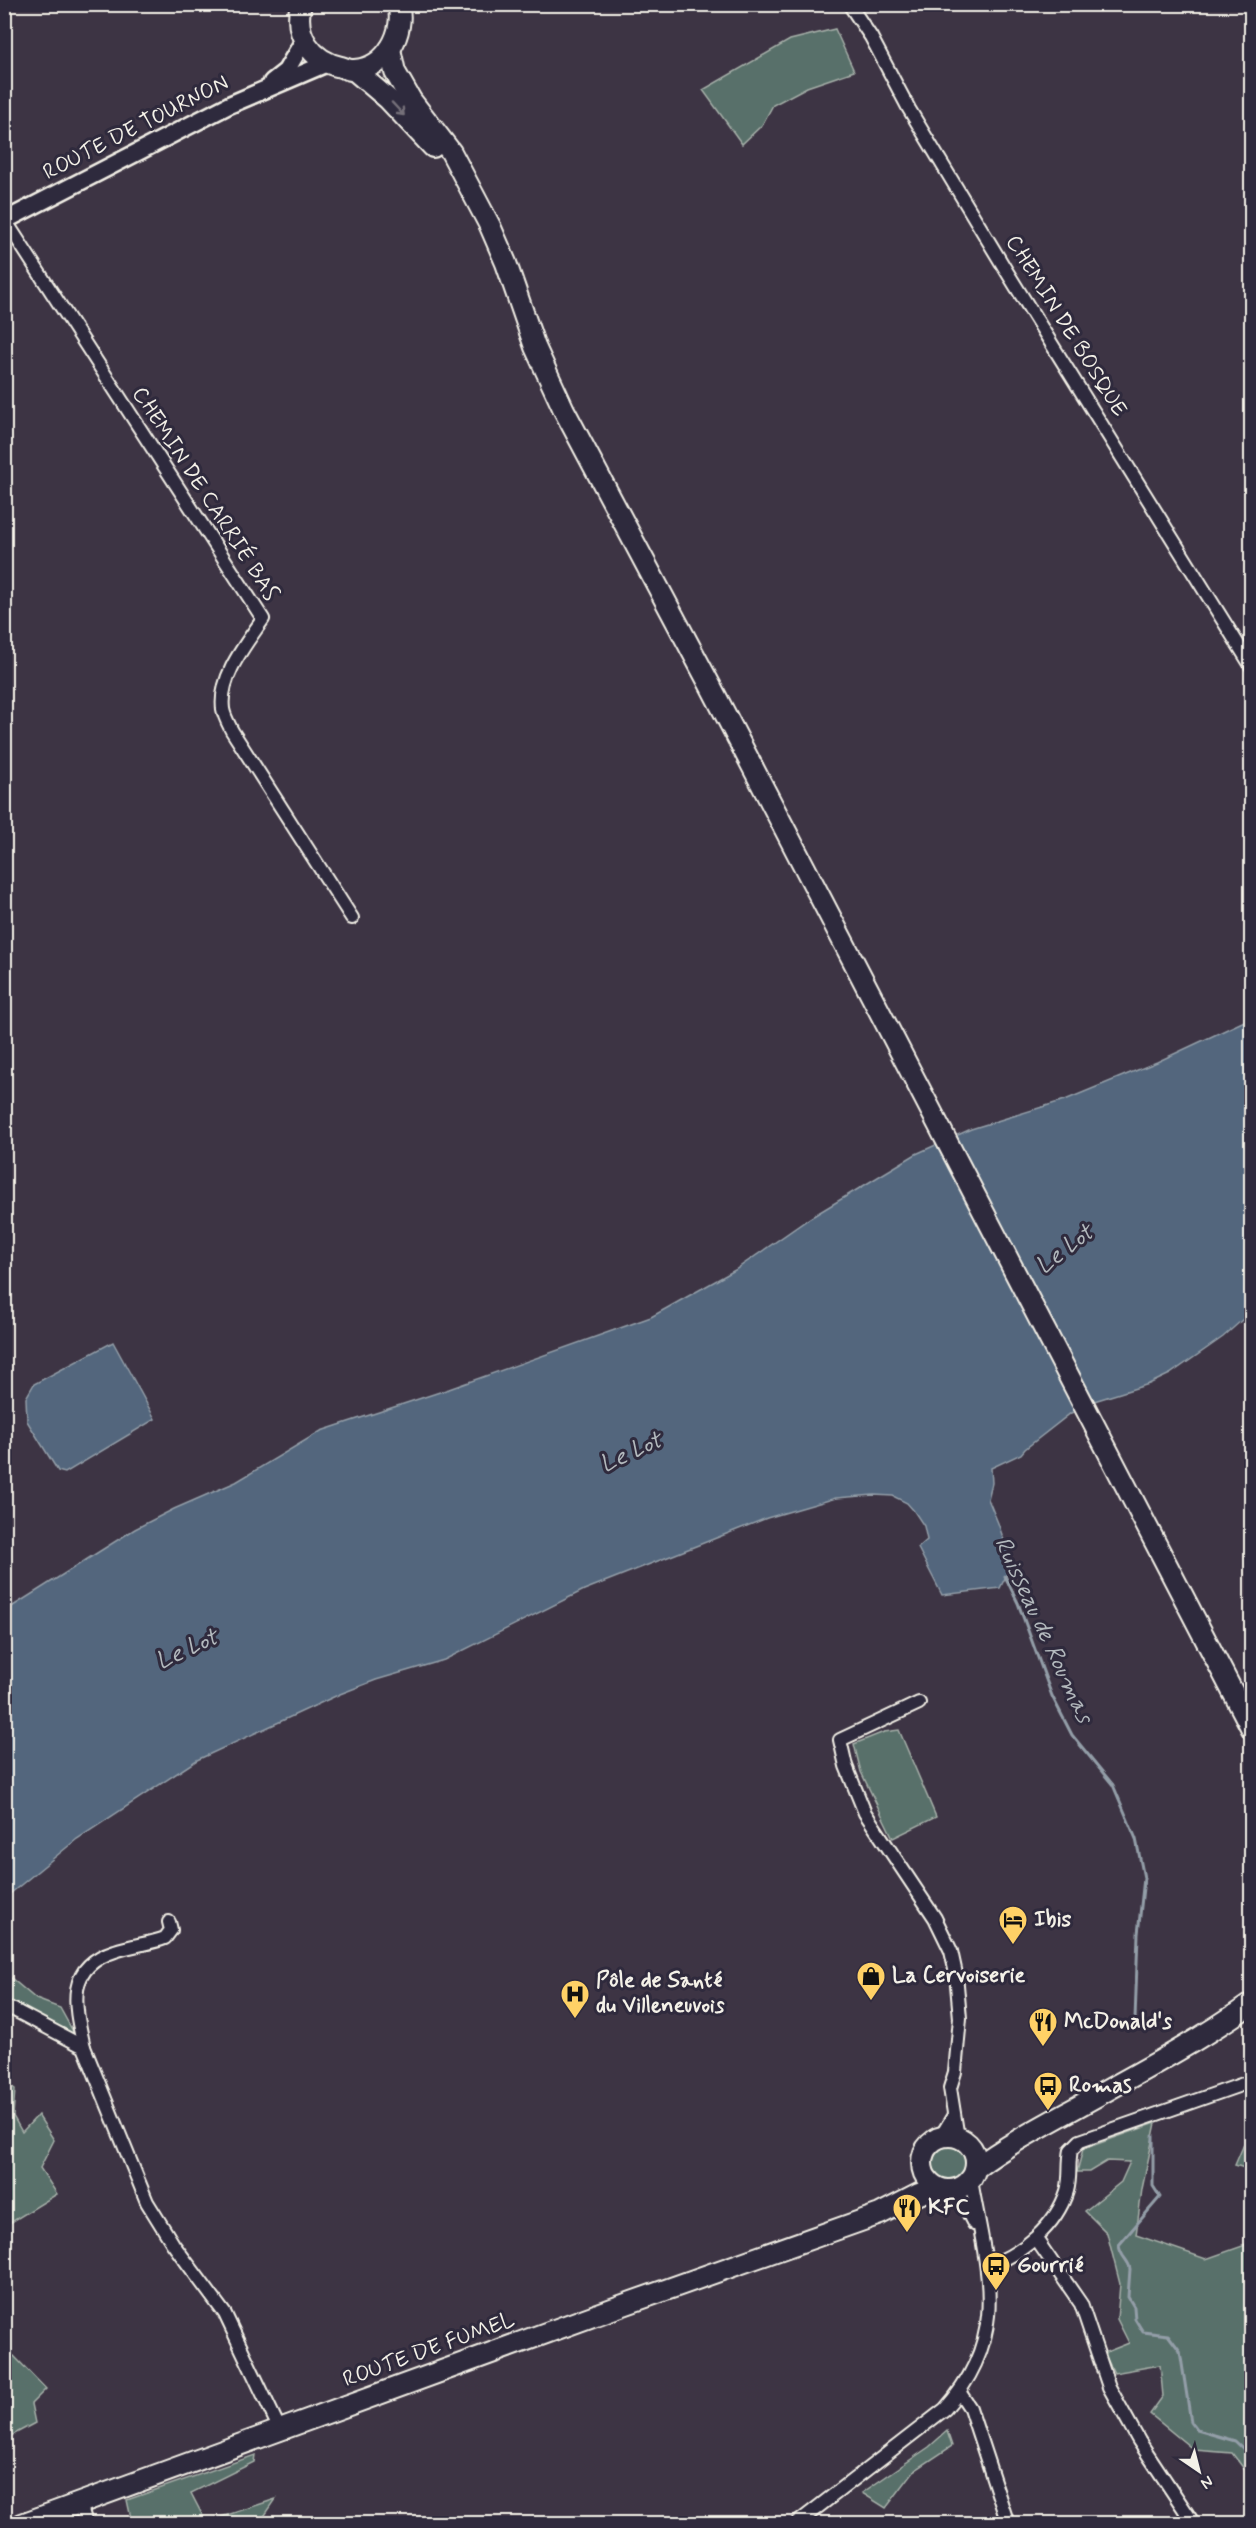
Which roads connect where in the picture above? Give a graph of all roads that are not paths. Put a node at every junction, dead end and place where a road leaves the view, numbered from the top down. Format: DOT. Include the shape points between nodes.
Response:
graph roads {
  1 [pos="301,4"];
  2 [pos="849,4"];
  3 [pos="402,7"];
  4 [pos="304,40"];
  5 [pos="390,50"];
  6 [pos="325,64"];
  7 [pos="354,70"];
  8 [pos="257,93"];
  9 [pos="474,195"];
  10 [pos="5,220"];
  11 [pos="1251,666"];
  12 [pos="352,918"];
  13 [pos="919,1703"];
  14 [pos="1251,1729"];
  15 [pos="169,1922"];
  16 [pos="1251,2003"];
  17 [pos="4,2007"];
  18 [pos="1251,2014"];
  19 [pos="1215,2029"];
  20 [pos="84,2047"];
  21 [pos="1251,2082"];
  22 [pos="954,2115"];
  23 [pos="1032,2133"];
  24 [pos="956,2140"];
  25 [pos="922,2167"];
  26 [pos="974,2174"];
  27 [pos="943,2189"];
  28 [pos="854,2223"];
  29 [pos="1036,2239"];
  30 [pos="981,2242"];
  31 [pos="988,2266"];
  32 [pos="960,2393"];
  33 [pos="280,2430"];
  34 [pos="80,2503"];
  35 [pos="22,2523"];
  36 [pos="86,2523"];
  37 [pos="796,2523"];
  38 [pos="1008,2523"];
  39 [pos="1194,2523"];
  1 -- 4 [label="main road" via="299,24"];
  2 -- 11 [label="street, CHEMIN DE BOSQUE" via="1007,272"];
  3 -- 5 [label="main road" via="399,30"];
  4 -- 6 [label="main road"];
  4 -- 8 [label="main road" via="286,71"];
  5 -- 7 [label="main road" via="376,63"];
  5 -- 9 [label="main road" via="395,72 411,100 450,152"];
  6 -- 7 [label="main road"];
  6 -- 8 [label="main road"];
  7 -- 9 [label="main road, one-way" via="388,99"];
  8 -- 10 [label="main road, ROUTE DE TOURNON"];
  9 -- 14 [label="main road" via="506,263 535,346 564,410"];
  10 -- 12 [label="street, CHEMIN DE CARRIÉ BAS" via="263,619 239,654 225,687 223,710 232,731"];
  13 -- 22 [label="street" via="840,1740 846,1767 866,1813 935,1918 951,1951 960,2018 950,2088"];
  15 -- 20 [label="street" via="171,1930 165,1938 104,1955 84,1973 75,2008"];
  16 -- 19 [label="main road"];
  17 -- 20 [label="street"];
  18 -- 19 [label="main road"];
  19 -- 23 [label="main road"];
  20 -- 33 [label="street" via="147,2202 225,2314"];
  21 -- 29 [label="street" via="1080,2141 1071,2150 1067,2193"];
  22 -- 24 [label="street"];
  22 -- 24 [label="street"];
  23 -- 24 [label="main road" via="991,2144"];
  23 -- 26 [label="main road" via="994,2154"];
  24 -- 25 [label="main road" via="928,2145"];
  24 -- 26 [label="main road" via="976,2156"];
  25 -- 27 [label="main road" via="924,2175"];
  25 -- 28 [label="main road, ROUTE DE FUMEL" via="910,2183"];
  26 -- 27 [label="main road" via="960,2189"];
  26 -- 30 [label="street"];
  27 -- 28 [label="main road, ROUTE DE FUMEL" via="919,2194"];
  27 -- 30 [label="street" via="963,2203"];
  28 -- 33 [label="main road, ROUTE DE FUMEL"];
  29 -- 31 [label="street"];
  29 -- 39 [label="street" via="1082,2304 1109,2387 1139,2441"];
  30 -- 31 [label="street"];
  31 -- 32 [label="street" via="989,2318 975,2364"];
  32 -- 37 [label="street" via="932,2421"];
  32 -- 38 [label="street" via="970,2408"];
  33 -- 34 [label="main road, ROUTE DE FUMEL"];
  34 -- 35 [label="main road, ROUTE DE FUMEL"];
  34 -- 36 [label="street"];
}
